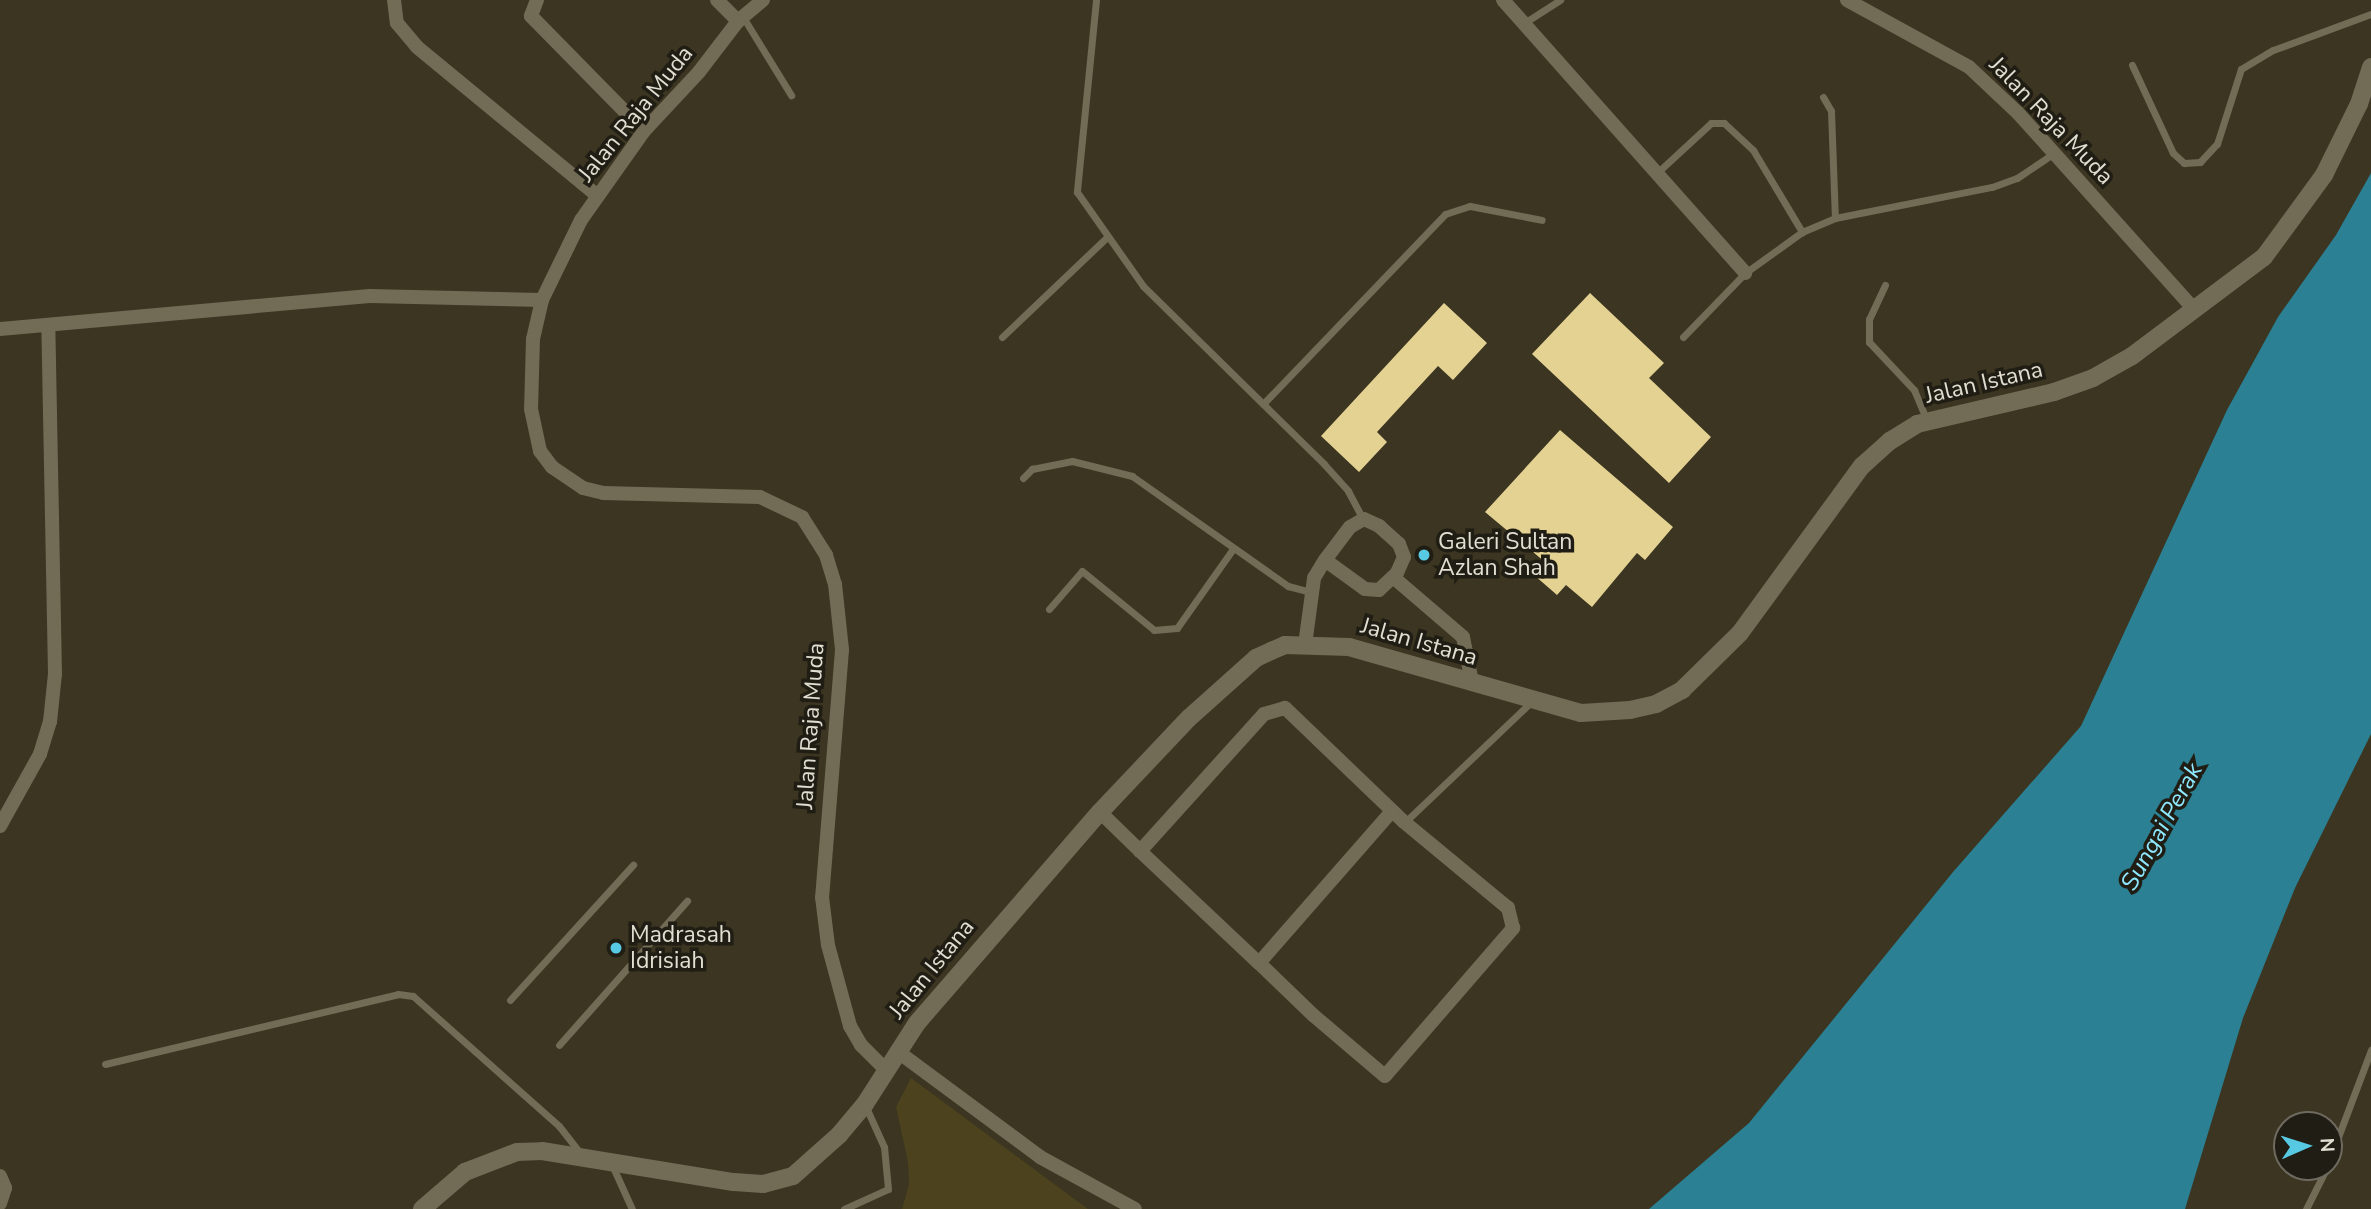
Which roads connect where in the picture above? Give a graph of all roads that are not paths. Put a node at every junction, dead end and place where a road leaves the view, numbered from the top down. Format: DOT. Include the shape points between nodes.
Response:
graph roads {
  1 [pos="394,0"];
  2 [pos="537,0"];
  3 [pos="717,0"];
  4 [pos="762,0"];
  5 [pos="1096,0"];
  6 [pos="1503,0"];
  7 [pos="1560,0"];
  8 [pos="1847,0"];
  9 [pos="2371,14"];
  10 [pos="740,19"];
  11 [pos="1523,24"];
  12 [pos="2132,65"];
  13 [pos="2371,67"];
  14 [pos="791,95"];
  15 [pos="1823,97"];
  16 [pos="644,131"];
  17 [pos="2054,153"];
  18 [pos="1659,171"];
  19 [pos="598,196"];
  20 [pos="1835,218"];
  21 [pos="1542,220"];
  22 [pos="1802,232"];
  23 [pos="1107,238"];
  24 [pos="1745,273"];
  25 [pos="1885,285"];
  26 [pos="542,300"];
  27 [pos="2194,309"];
  28 [pos="48,325"];
  29 [pos="0,329"];
  30 [pos="1002,337"];
  31 [pos="1683,337"];
  32 [pos="1263,404"];
  33 [pos="1928,421"];
  34 [pos="1023,478"];
  35 [pos="1364,519"];
  36 [pos="1233,549"];
  37 [pos="1325,560"];
  38 [pos="1393,577"];
  39 [pos="1311,592"];
  40 [pos="1049,609"];
  41 [pos="1305,645"];
  42 [pos="1472,682"];
  43 [pos="1532,700"];
  44 [pos="1392,811"];
  45 [pos="1100,812"];
  46 [pos="1404,822"];
  47 [pos="0,826"];
  48 [pos="1140,851"];
  49 [pos="633,866"];
  50 [pos="687,901"];
  51 [pos="1259,963"];
  52 [pos="510,1000"];
  53 [pos="559,1045"];
  54 [pos="2371,1050"];
  55 [pos="897,1051"];
  56 [pos="105,1064"];
  57 [pos="885,1069"];
  58 [pos="865,1104"];
  59 [pos="2343,1124"];
  60 [pos="583,1158"];
  61 [pos="611,1162"];
  62 [pos="0,1176"];
  63 [pos="2320,1181"];
  64 [pos="0,1203"];
  65 [pos="422,1209"];
  66 [pos="632,1209"];
  67 [pos="844,1209"];
  68 [pos="1135,1209"];
  69 [pos="2306,1209"];
  1 -- 19 [label="street" via="397,23 417,47"];
  2 -- 16 [label="street" via="531,16"];
  3 -- 10 [label="street"];
  4 -- 10 [label="street, Jalan Raja Muda"];
  5 -- 23 [label="lane" via="1077,192"];
  6 -- 11 [label="street"];
  7 -- 11 [label="lane"];
  8 -- 17 [label="street, Jalan Raja Muda" via="1969,68"];
  9 -- 12 [label="lane" via="2273,50 2241,69 2217,144 2200,162 2184,163 2173,153"];
  10 -- 14 [label="lane"];
  10 -- 16 [label="street, Jalan Raja Muda"];
  11 -- 18 [label="street"];
  13 -- 27 [label="street, Jalan Istana" via="2359,104 2324,175 2264,257"];
  15 -- 20 [label="lane" via="1831,111"];
  16 -- 19 [label="street, Jalan Raja Muda"];
  17 -- 20 [label="lane" via="2017,178 1992,187"];
  17 -- 27 [label="street, Jalan Raja Muda"];
  18 -- 22 [label="lane" via="1711,123 1724,123 1753,150"];
  18 -- 24 [label="street"];
  19 -- 26 [label="street, Jalan Raja Muda"];
  20 -- 22 [label="lane"];
  21 -- 32 [label="lane" via="1470,206 1445,214"];
  22 -- 24 [label="lane"];
  23 -- 30 [label="lane"];
  23 -- 32 [label="lane" via="1143,286"];
  24 -- 31 [label="lane"];
  25 -- 33 [label="lane" via="1869,319 1869,342 1914,390"];
  26 -- 28 [label="street" via="370,296"];
  26 -- 57 [label="street, Jalan Raja Muda" via="533,340 531,409 540,451 552,467 583,488 603,493 760,497 802,517 826,555 835,584 842,650 822,897 843,1007 861,1045"];
  27 -- 33 [label="street, Jalan Istana" via="2132,356 2093,378 2054,393"];
  28 -- 29 [label="street"];
  28 -- 47 [label="street" via="55,674 50,722 40,754"];
  32 -- 35 [label="lane" via="1348,491"];
  33 -- 43 [label="street, Jalan Istana" via="1890,441 1862,466 1740,633 1682,690 1656,704 1606,715"];
  34 -- 36 [label="lane" via="1032,469 1072,461 1132,476"];
  35 -- 37 [label="street" via="1350,527"];
  35 -- 38 [label="street" via="1399,544 1404,558"];
  36 -- 39 [label="lane" via="1288,586"];
  36 -- 40 [label="lane" via="1177,628 1154,630 1083,571"];
  37 -- 38 [label="street" via="1365,589 1379,590"];
  37 -- 39 [label="street"];
  38 -- 42 [label="street" via="1463,637"];
  39 -- 41 [label="street"];
  41 -- 42 [label="street, Jalan Istana" via="1349,647"];
  41 -- 45 [label="street, Jalan Istana" via="1285,645 1256,659 1189,718"];
  42 -- 43 [label="street, Jalan Istana"];
  43 -- 46 [label="lane"];
  44 -- 46 [label="street"];
  44 -- 48 [label="street" via="1284,708 1264,715"];
  44 -- 51 [label="street"];
  45 -- 48 [label="street"];
  45 -- 55 [label="street, Jalan Istana"];
  46 -- 51 [label="street" via="1508,908 1513,928 1385,1076"];
  48 -- 51 [label="street"];
  49 -- 52 [label="lane"];
  50 -- 53 [label="lane"];
  54 -- 59 [label="lane"];
  55 -- 57 [label="street, Jalan Istana"];
  55 -- 68 [label="street" via="1040,1157"];
  56 -- 60 [label="lane" via="398,994 413,996 565,1132"];
  57 -- 58 [label="street, Jalan Istana"];
  58 -- 61 [label="street, Jalan Istana" via="793,1176 763,1184"];
  58 -- 67 [label="lane" via="884,1147 888,1188"];
  60 -- 61 [label="street, Jalan Istana"];
  60 -- 65 [label="street, Jalan Istana" via="541,1152 493,1158 465,1172"];
  61 -- 66 [label="lane"];
  62 -- 64 [label="street" via="5,1188"];
  63 -- 69 [label="lane"];
}
